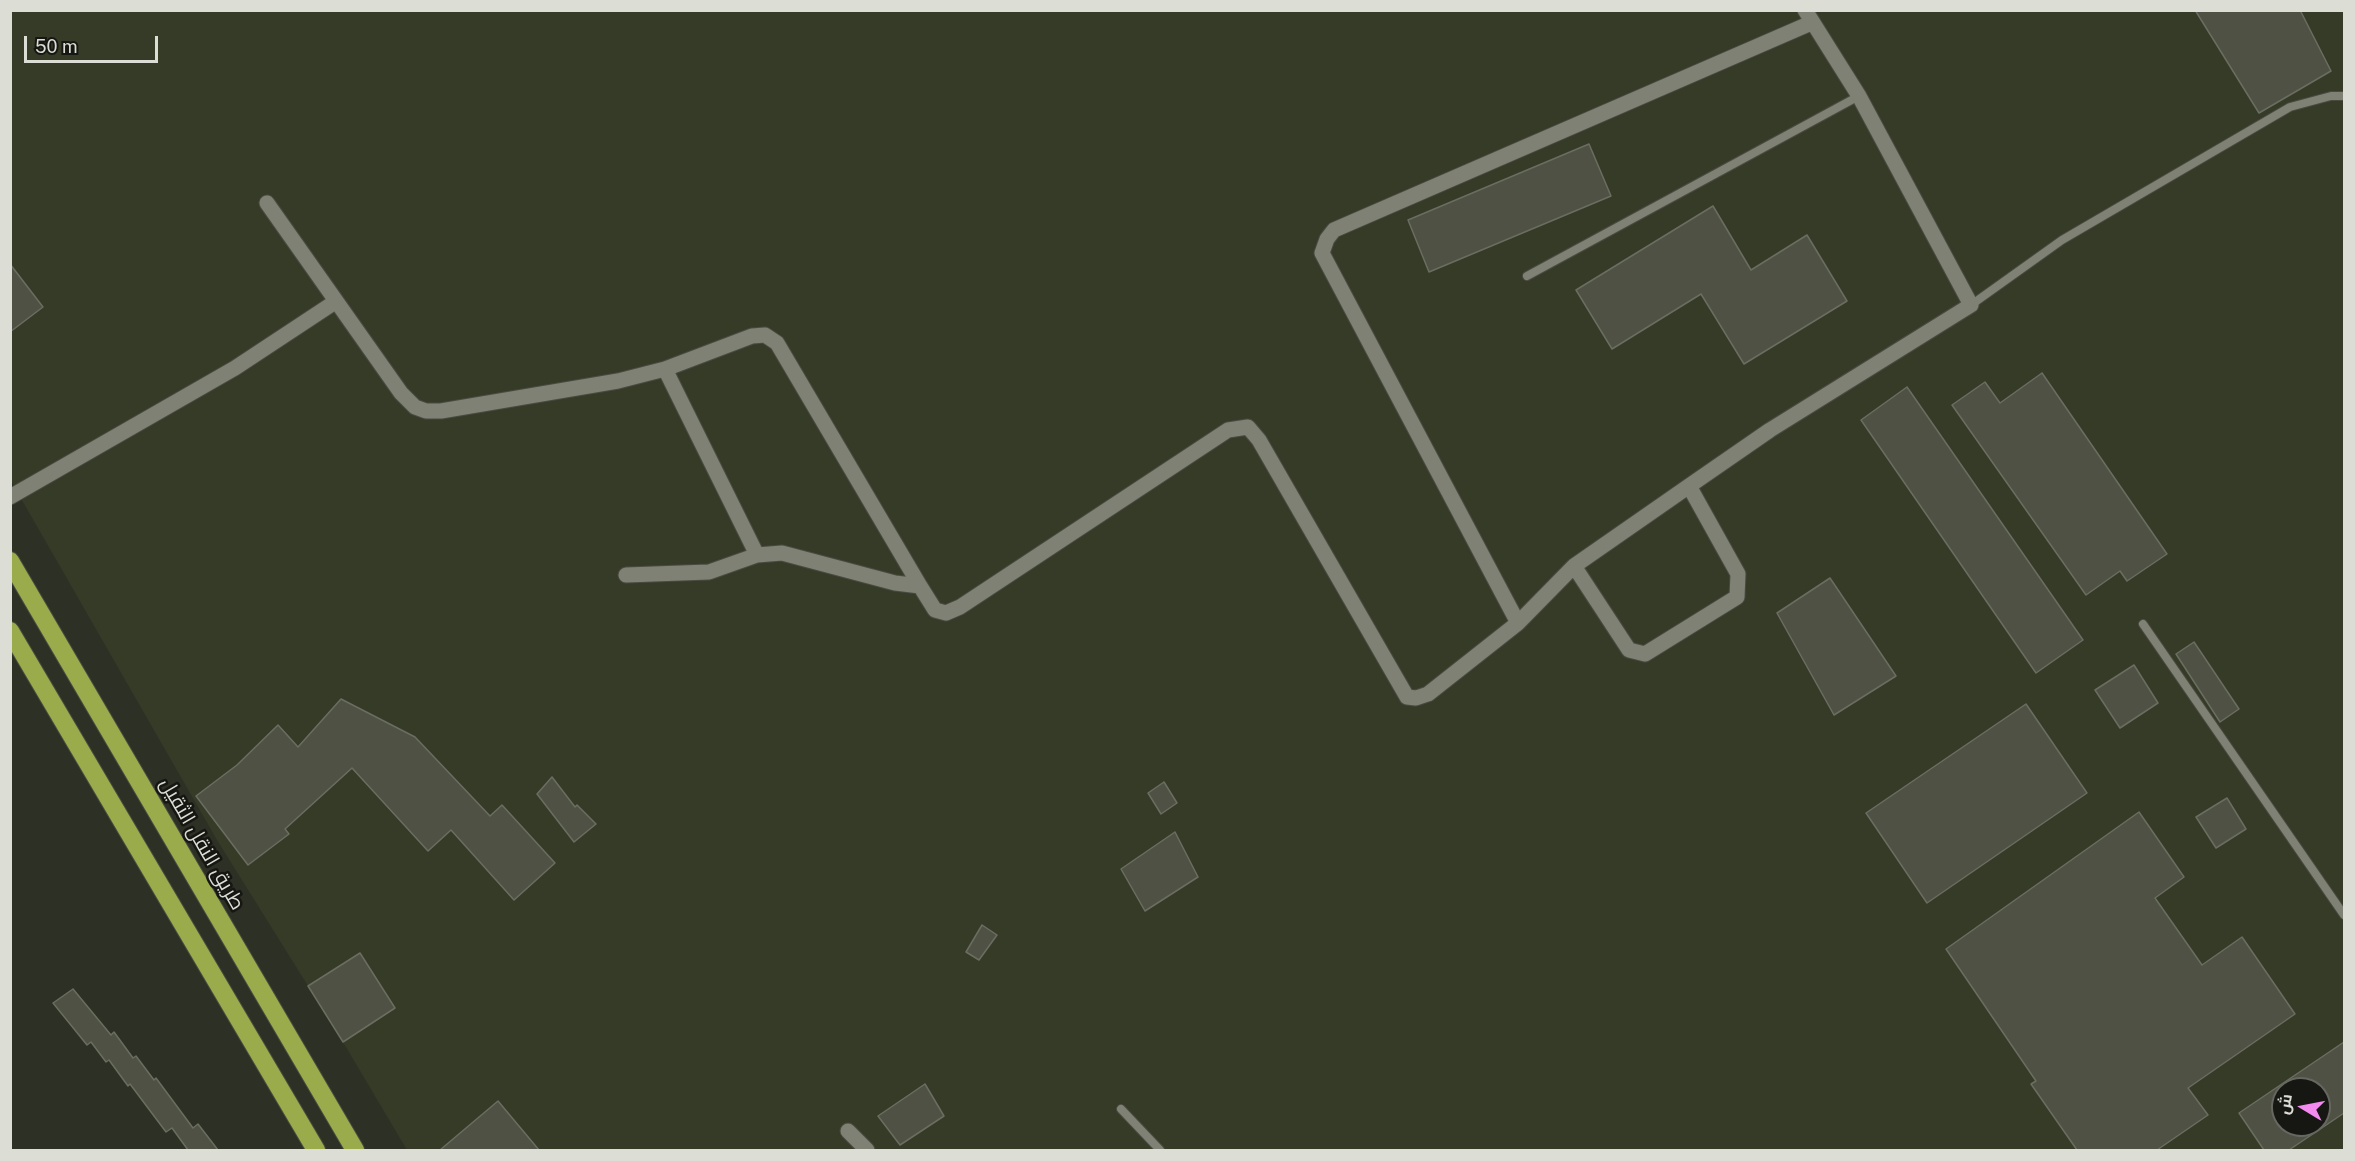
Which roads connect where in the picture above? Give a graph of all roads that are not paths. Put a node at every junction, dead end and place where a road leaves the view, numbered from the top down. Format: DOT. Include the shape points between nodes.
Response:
graph roads {
  1 [pos="1808,16"];
  2 [pos="1859,96"];
  3 [pos="2344,96"];
  4 [pos="267,203"];
  5 [pos="1527,276"];
  6 [pos="335,302"];
  7 [pos="1971,305"];
  8 [pos="665,369"];
  9 [pos="1689,486"];
  10 [pos="10,497"];
  11 [pos="757,555"];
  12 [pos="10,561"];
  13 [pos="1574,566"];
  14 [pos="626,575"];
  15 [pos="920,586"];
  16 [pos="1518,623"];
  17 [pos="2143,624"];
  18 [pos="10,630"];
  19 [pos="2344,915"];
  20 [pos="1121,1109"];
  21 [pos="848,1131"];
  22 [pos="316,1150"];
  23 [pos="355,1150"];
  24 [pos="867,1150"];
  25 [pos="1160,1150"];
  1 -- 2 [label="street"];
  1 -- 16 [label="street" via="1334,230 1327,239 1322,253"];
  2 -- 5 [label="lane"];
  2 -- 7 [label="street"];
  3 -- 7 [label="lane" via="2290,107 2062,240"];
  4 -- 6 [label="street"];
  6 -- 8 [label="street" via="401,393 415,407 426,411 606,383"];
  6 -- 10 [label="street" via="235,368"];
  7 -- 9 [label="street" via="1770,430"];
  8 -- 11 [label="street"];
  8 -- 15 [label="street" via="752,336 765,335 777,343"];
  9 -- 13 [label="street"];
  9 -- 13 [label="street" via="1738,574 1737,597 1645,654 1629,650"];
  11 -- 14 [label="street" via="709,573"];
  11 -- 15 [label="street" via="782,553"];
  12 -- 23 [label="highway, طريق النقل الثقيل"];
  13 -- 16 [label="street"];
  15 -- 16 [label="street" via="934,610 946,613 960,607 1227,430 1248,427 1407,697 1428,694"];
  17 -- 19 [label="lane"];
  18 -- 22 [label="highway"];
  20 -- 25 [label="lane"];
  21 -- 24 [label="street"];
}
